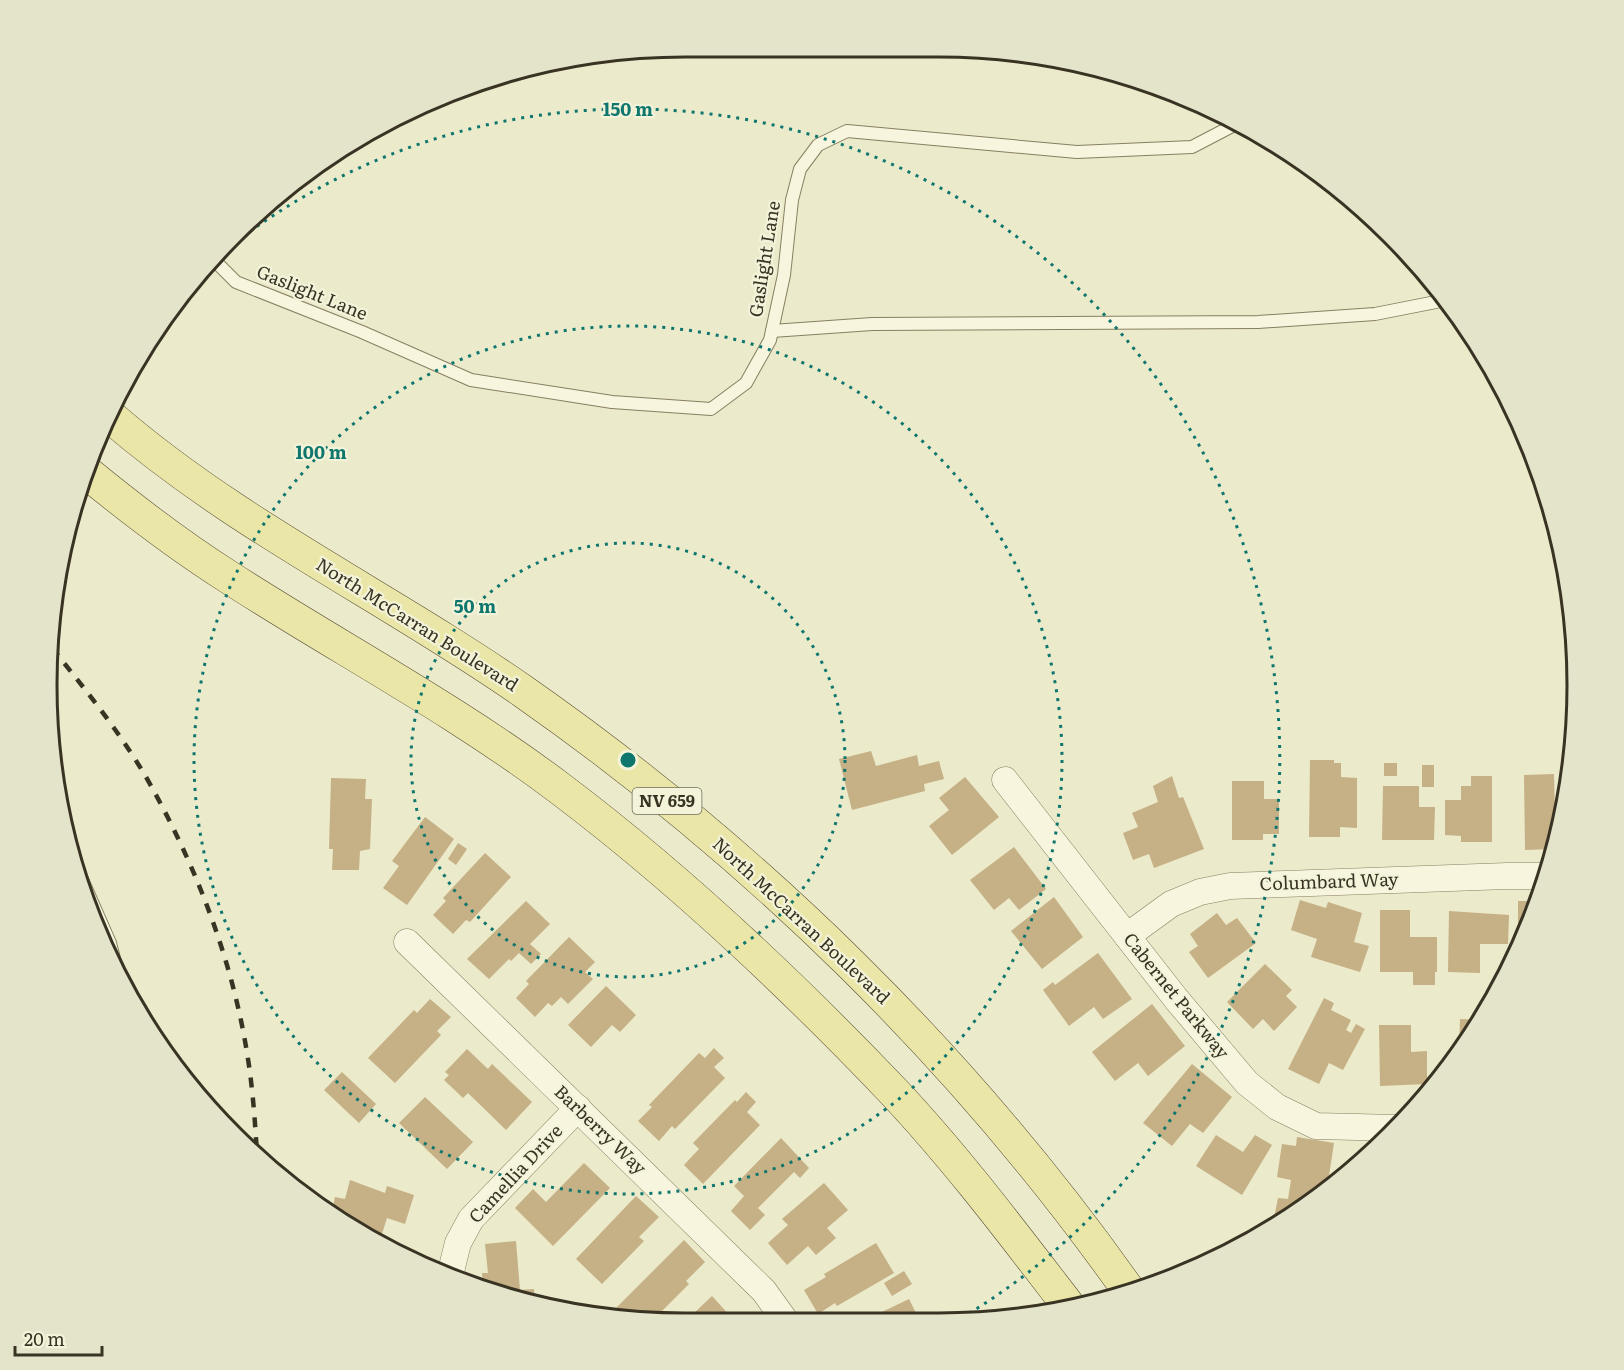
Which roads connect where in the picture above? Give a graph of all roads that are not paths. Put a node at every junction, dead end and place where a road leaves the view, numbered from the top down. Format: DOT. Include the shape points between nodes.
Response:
graph roads {
  1 [pos="1228,128"];
  2 [pos="219,265"];
  3 [pos="1436,302"];
  4 [pos="772,331"];
  5 [pos="116,421"];
  6 [pos="92,477"];
  7 [pos="1005,780"];
  8 [pos="1537,876"];
  9 [pos="1127,936"];
  10 [pos="407,942"];
  11 [pos="578,1108"];
  12 [pos="1384,1128"];
  13 [pos="452,1268"];
  14 [pos="1125,1285"];
  15 [pos="1064,1300"];
  16 [pos="780,1313"];
  1 -- 4 [label="lane, Gaslight Lane" via="1192,147 1077,152 847,130 818,145 800,169"];
  2 -- 4 [label="lane, Gaslight Lane" via="236,282 471,380 612,402 711,409 746,383"];
  3 -- 4 [label="lane" via="1375,314 1258,322 872,324"];
  5 -- 14 [label="main road, North McCarran Boulevard / NV 659" via="213,496 524,692 727,849 818,933 973,1092 1046,1179"];
  6 -- 15 [label="main road, NV 659" via="136,513 226,575 477,729 559,788 702,904 894,1092 986,1199"];
  7 -- 9 [label="street, Cabernet Parkway"];
  8 -- 9 [label="street, Columbard Way" via="1230,886 1200,892 1171,904"];
  9 -- 12 [label="street, Cabernet Parkway" via="1247,1083 1277,1107 1316,1126"];
  10 -- 11 [label="street, Barberry Way"];
  11 -- 13 [label="street, Camellia Drive" via="471,1220 458,1243"];
  11 -- 16 [label="street, Barberry Way" via="764,1291"];
}
